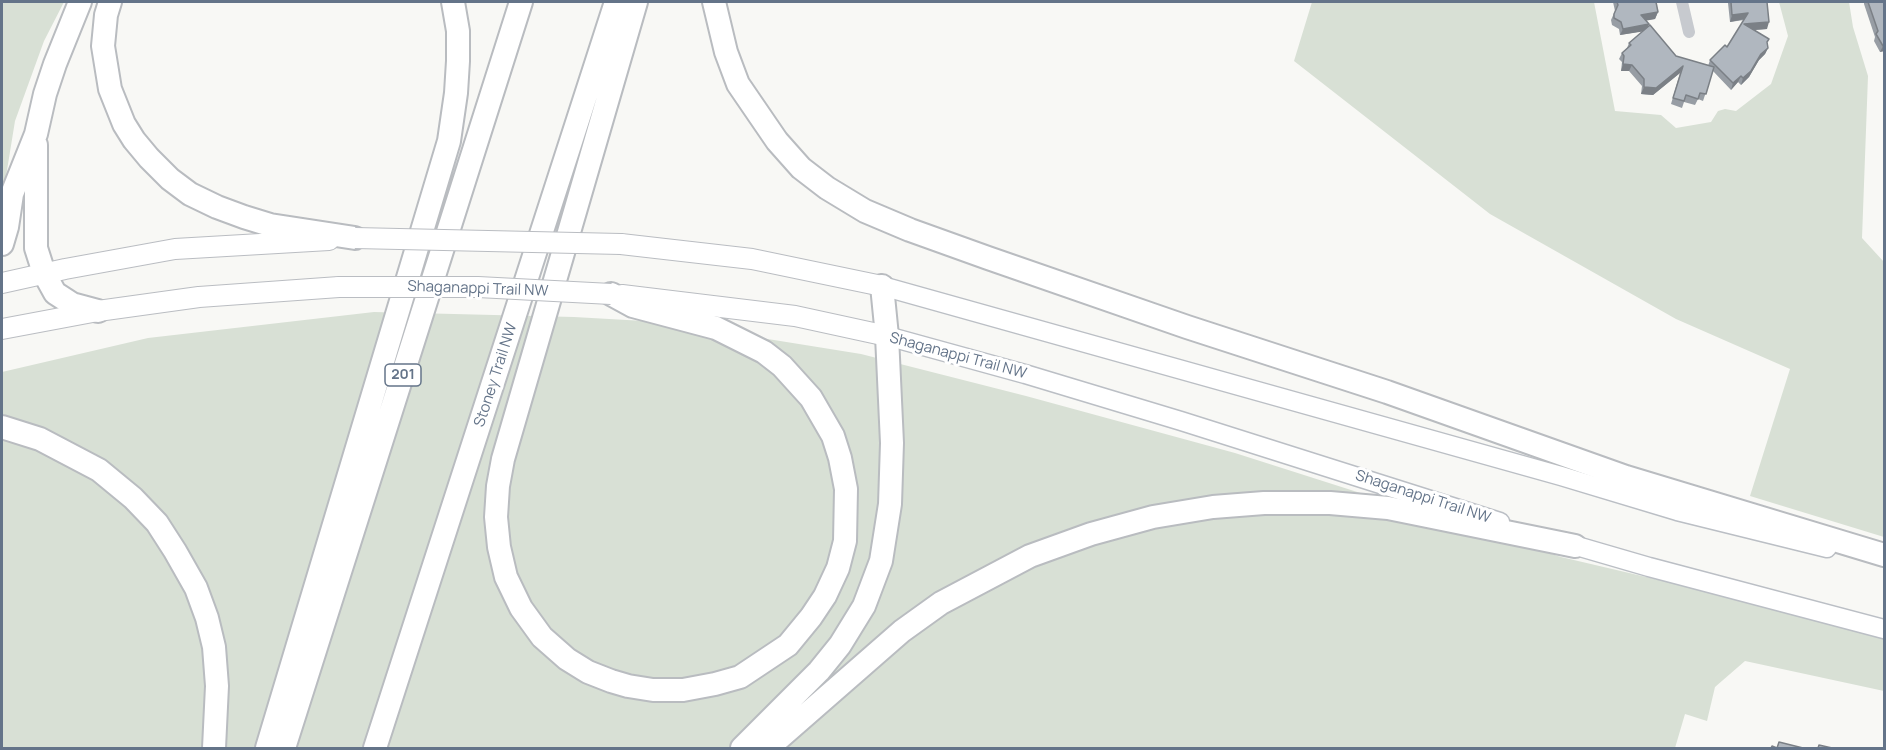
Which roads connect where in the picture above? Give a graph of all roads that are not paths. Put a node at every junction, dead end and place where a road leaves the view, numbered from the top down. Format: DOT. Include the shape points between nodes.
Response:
graph roads {
  1 [pos="80,2"];
  2 [pos="110,2"];
  3 [pos="453,2"];
  4 [pos="521,2"];
  5 [pos="616,2"];
  6 [pos="636,2"];
  7 [pos="714,2"];
  8 [pos="1682,2"];
  9 [pos="1689,32"];
  10 [pos="36,134"];
  11 [pos="355,238"];
  12 [pos="2,244"];
  13 [pos="44,273"];
  14 [pos="2,283"];
  15 [pos="882,286"];
  16 [pos="611,294"];
  17 [pos="98,311"];
  18 [pos="2,329"];
  19 [pos="887,336"];
  20 [pos="2,427"];
  21 [pos="1575,546"];
  22 [pos="1884,555"];
  23 [pos="1884,563"];
  24 [pos="1884,629"];
  25 [pos="214,748"];
  26 [pos="267,748"];
  27 [pos="284,748"];
  28 [pos="375,748"];
  29 [pos="742,748"];
  30 [pos="768,748"];
  1 -- 10 [label="highway" via="45,94"];
  2 -- 11 [label="highway" via="103,46 110,89 124,124 149,158 190,194 218,207 295,230"];
  3 -- 26 [label="highway" via="458,61 449,141"];
  4 -- 27 [label="highway, 201"];
  5 -- 28 [label="highway, Stoney Trail NW"];
  6 -- 16 [label="highway" via="503,459 496,517 499,547 506,577 521,608 542,637 588,672 653,690 683,690 740,677 788,645 825,596 837,568 845,541 846,489 833,436 811,398 764,352 716,328 633,306"];
  7 -- 22 [label="highway" via="738,84 777,141 801,168 865,211 988,258 1626,477"];
  8 -- 9 [label="street"];
  10 -- 12 [label="highway" via="12,194"];
  10 -- 13 [label="highway" via="36,248"];
  11 -- 13 [label="main road" via="175,249"];
  11 -- 15 [label="main road, bridge" via="621,244 752,260"];
  13 -- 14 [label="main road"];
  13 -- 17 [label="highway" via="55,293 72,304"];
  15 -- 19 [label="highway"];
  15 -- 23 [label="main road" via="1677,511"];
  16 -- 17 [label="main road, Shaganappi Trail NW, bridge" via="478,286 339,288 200,297"];
  16 -- 19 [label="main road, Shaganappi Trail NW" via="795,316"];
  17 -- 18 [label="main road, Shaganappi Trail NW"];
  19 -- 21 [label="main road, Shaganappi Trail NW" via="1182,421"];
  19 -- 29 [label="highway" via="891,494 881,561 864,606 840,645"];
  20 -- 25 [label="highway" via="40,439 99,470 157,523 196,588 207,618 217,686"];
  21 -- 24 [label="main road, Shaganappi Trail NW"];
  21 -- 30 [label="highway" via="1388,508 1330,503 1244,504 1153,517 1030,556 941,603 902,631"];
}
